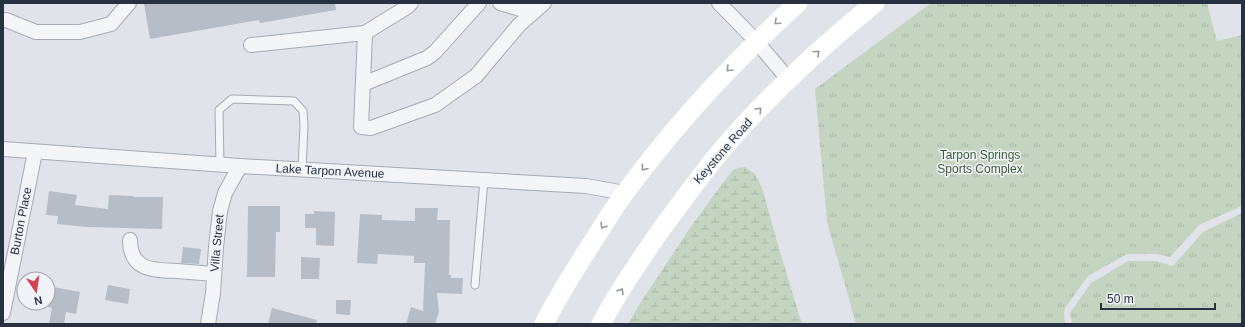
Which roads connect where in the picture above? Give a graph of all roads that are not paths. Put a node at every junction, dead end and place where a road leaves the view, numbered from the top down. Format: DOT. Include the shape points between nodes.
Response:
graph roads {
  1 [pos="129,3"];
  2 [pos="411,3"];
  3 [pos="479,3"];
  4 [pos="500,3"];
  5 [pos="719,3"];
  6 [pos="798,3"];
  7 [pos="875,3"];
  8 [pos="539,7"];
  9 [pos="6,20"];
  10 [pos="365,33"];
  11 [pos="756,41"];
  12 [pos="251,45"];
  13 [pos="788,79"];
  14 [pos="363,84"];
  15 [pos="3,149"];
  16 [pos="35,152"];
  17 [pos="220,165"];
  18 [pos="240,166"];
  19 [pos="302,170"];
  20 [pos="484,180"];
  21 [pos="625,193"];
  22 [pos="130,240"];
  23 [pos="214,274"];
  24 [pos="475,285"];
  25 [pos="3,313"];
  26 [pos="208,324"];
  27 [pos="544,324"];
  28 [pos="601,324"];
  1 -- 9 [label="street" via="111,24 80,32 36,32"];
  2 -- 10 [label="street"];
  3 -- 14 [label="street" via="427,58"];
  4 -- 8 [label="street" via="520,9"];
  5 -- 11 [label="street"];
  6 -- 11 [label="main road, one-way"];
  13 -- 7 [label="main road, Keystone Road, one-way"];
  8 -- 14 [label="street" via="519,25 476,76 435,105 371,128 361,127"];
  10 -- 12 [label="street"];
  10 -- 14 [label="street"];
  11 -- 13 [label="street"];
  11 -- 21 [label="main road, one-way" via="711,88"];
  28 -- 13 [label="main road, Keystone Road, one-way" via="646,250 692,187 741,128"];
  15 -- 16 [label="street, Lake Tarpon Avenue"];
  16 -- 17 [label="street, Lake Tarpon Avenue"];
  16 -- 25 [label="street, Burton Place"];
  17 -- 18 [label="street, Lake Tarpon Avenue"];
  17 -- 19 [label="lane" via="220,110 232,98 294,101 302,111 304,125"];
  18 -- 19 [label="street, Lake Tarpon Avenue"];
  18 -- 23 [label="street, Villa Street" via="225,193 220,211"];
  19 -- 20 [label="street, Lake Tarpon Avenue"];
  20 -- 21 [label="street, Lake Tarpon Avenue" via="586,186"];
  20 -- 24 [label="lane"];
  21 -- 27 [label="main road, one-way" via="564,287"];
  22 -- 23 [label="street" via="135,259 146,268"];
  23 -- 26 [label="street, Villa Street"];
}
